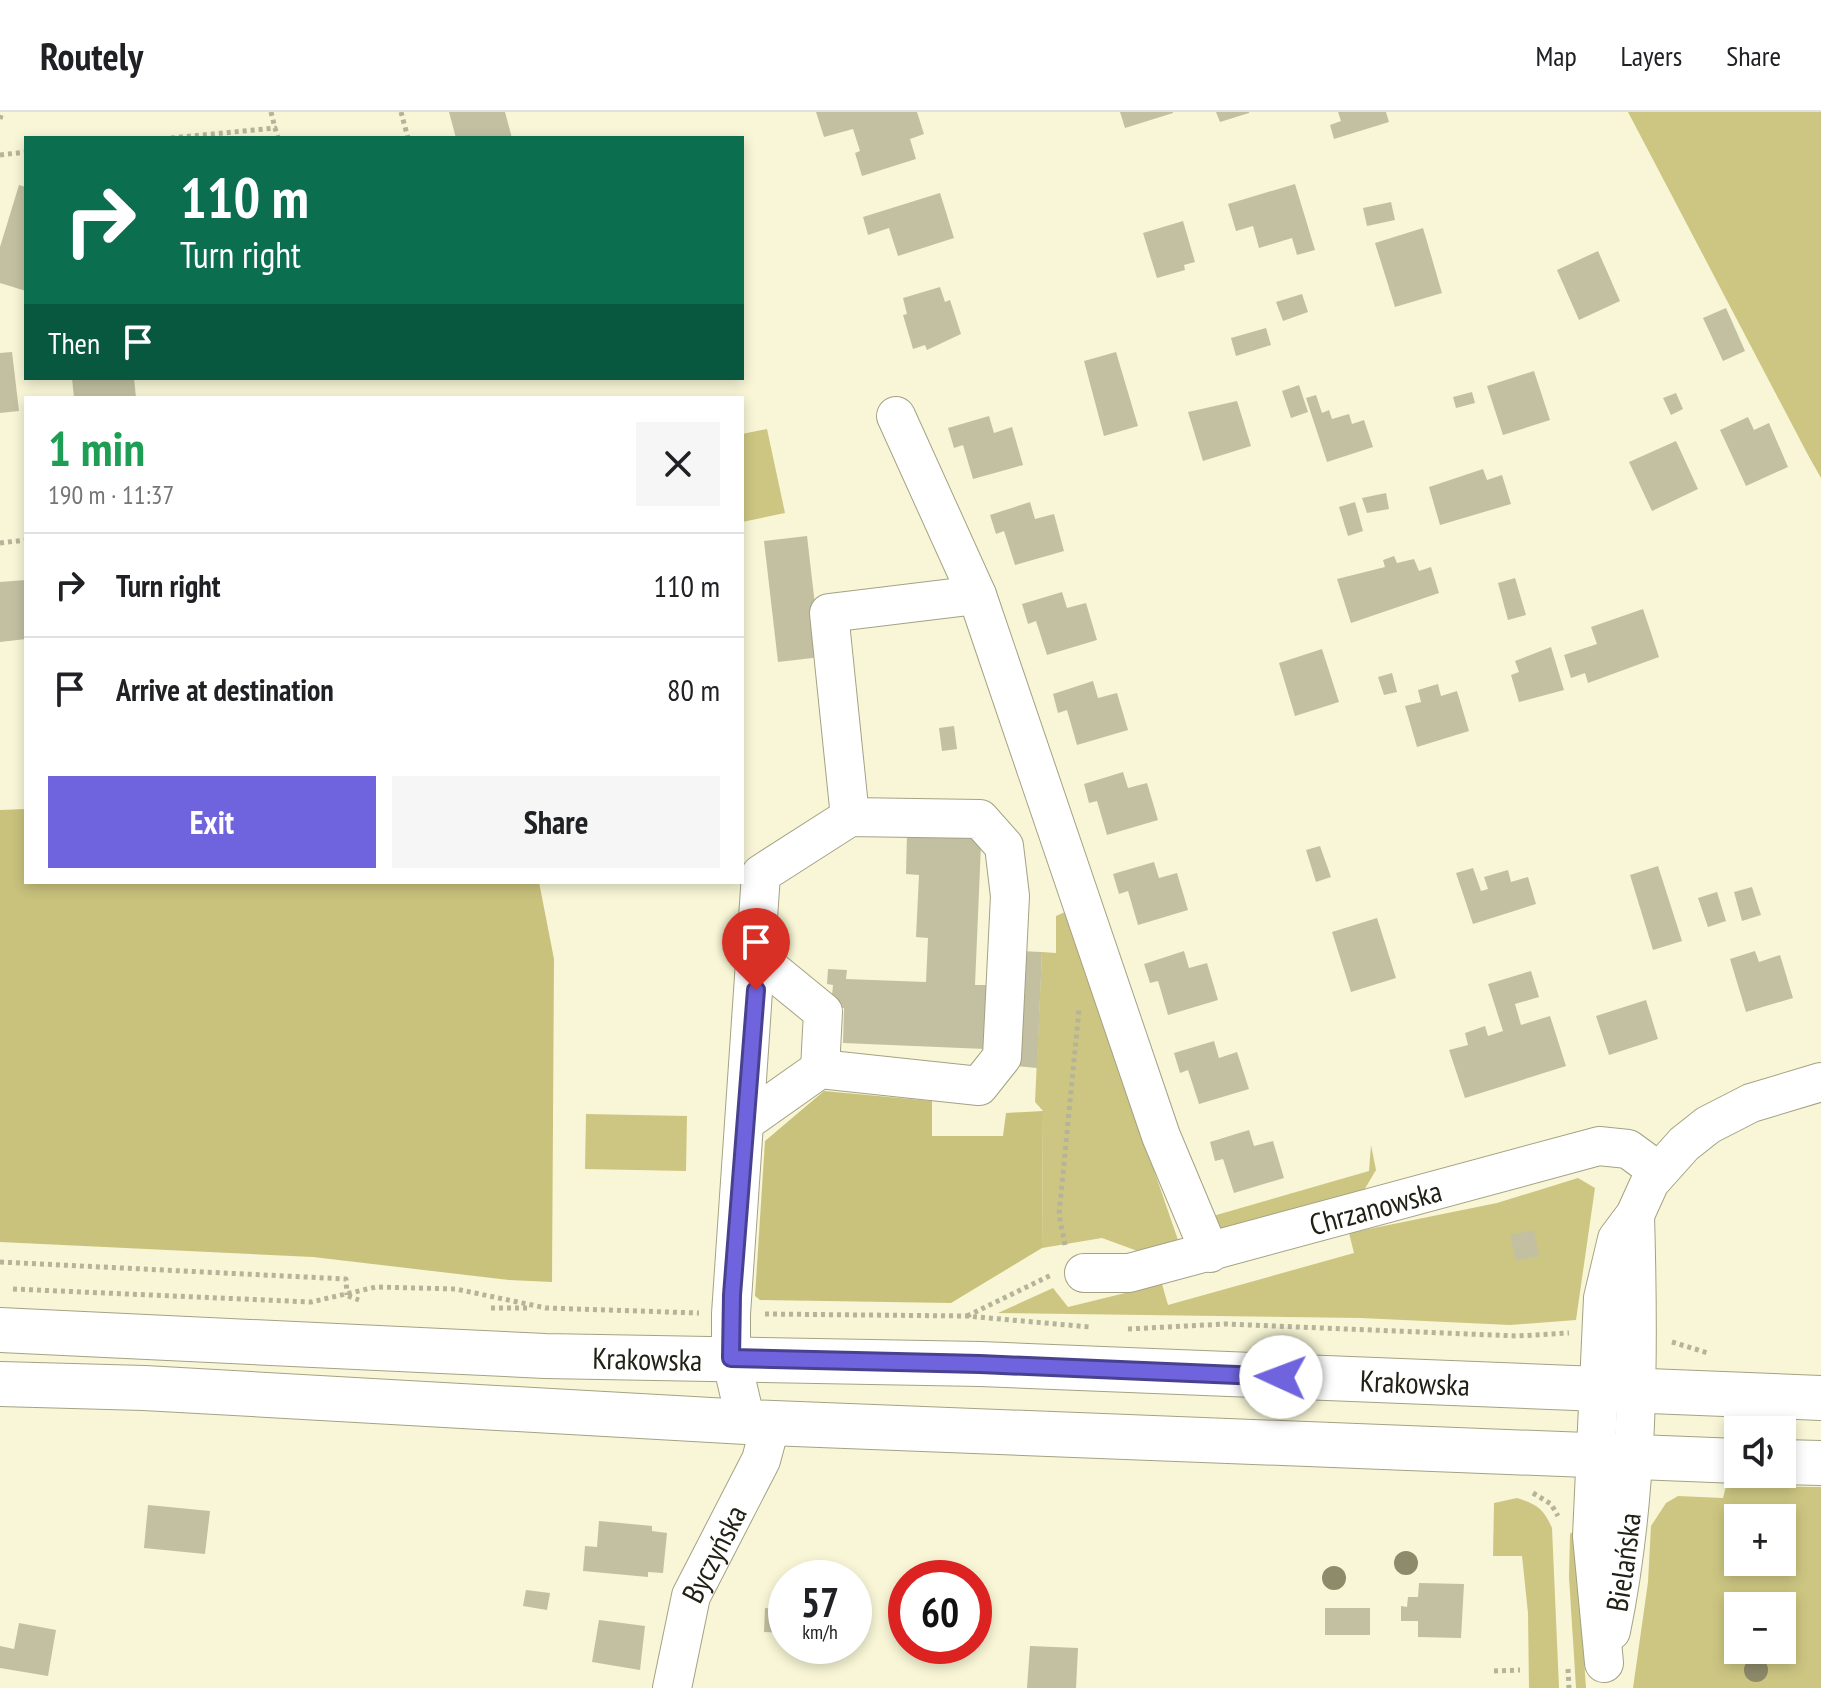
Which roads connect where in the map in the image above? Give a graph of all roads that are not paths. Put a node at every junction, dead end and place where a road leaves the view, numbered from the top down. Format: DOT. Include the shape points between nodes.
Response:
graph roads {
  1 [pos="896,416"];
  2 [pos="977,595"];
  3 [pos="850,817"];
  4 [pos="757,958"];
  5 [pos="820,1069"];
  6 [pos="1821,1082"];
  7 [pos="745,1122"];
  8 [pos="1658,1171"];
  9 [pos="1210,1253"];
  10 [pos="1084,1273"];
  11 [pos="0,1330"];
  12 [pos="731,1358"];
  13 [pos="0,1384"];
  14 [pos="1617,1392"];
  15 [pos="1821,1398"];
  16 [pos="759,1422"];
  17 [pos="1613,1458"];
  18 [pos="1724,1461"];
  19 [pos="1796,1462"];
  20 [pos="1821,1463"];
  21 [pos="1604,1675"];
  22 [pos="672,1688"];
  1 -- 2 [label="street"];
  2 -- 3 [label="street" via="829,613"];
  2 -- 9 [label="street" via="1161,1136"];
  3 -- 4 [label="street" via="761,874"];
  3 -- 5 [label="street" via="980,819 1004,846 1010,896 1002,1057 979,1086"];
  4 -- 5 [label="street" via="823,1012"];
  4 -- 7 [label="street"];
  5 -- 7 [label="street"];
  6 -- 8 [label="street" via="1729,1113 1684,1144"];
  7 -- 12 [label="street"];
  8 -- 9 [label="street, Chrzanowska" via="1628,1149 1599,1146"];
  8 -- 14 [label="street" via="1635,1215"];
  9 -- 10 [label="street, Chrzanowska" via="1129,1273"];
  11 -- 12 [label="main road, Krakowska" via="545,1356"];
  12 -- 14 [label="main road, Krakowska"];
  12 -- 16 [label="street"];
  13 -- 16 [label="main road, Krakowska"];
  14 -- 15 [label="main road, Krakowska"];
  14 -- 17 [label="street, Bielańska"];
  16 -- 17 [label="main road, Krakowska"];
  16 -- 22 [label="street, Byczyńska" via="761,1460 691,1596"];
  17 -- 18 [label="main road, Krakowska"];
  17 -- 21 [label="street, Bielańska" via="1593,1563"];
  19 -- 20 [label="main road"];
}
